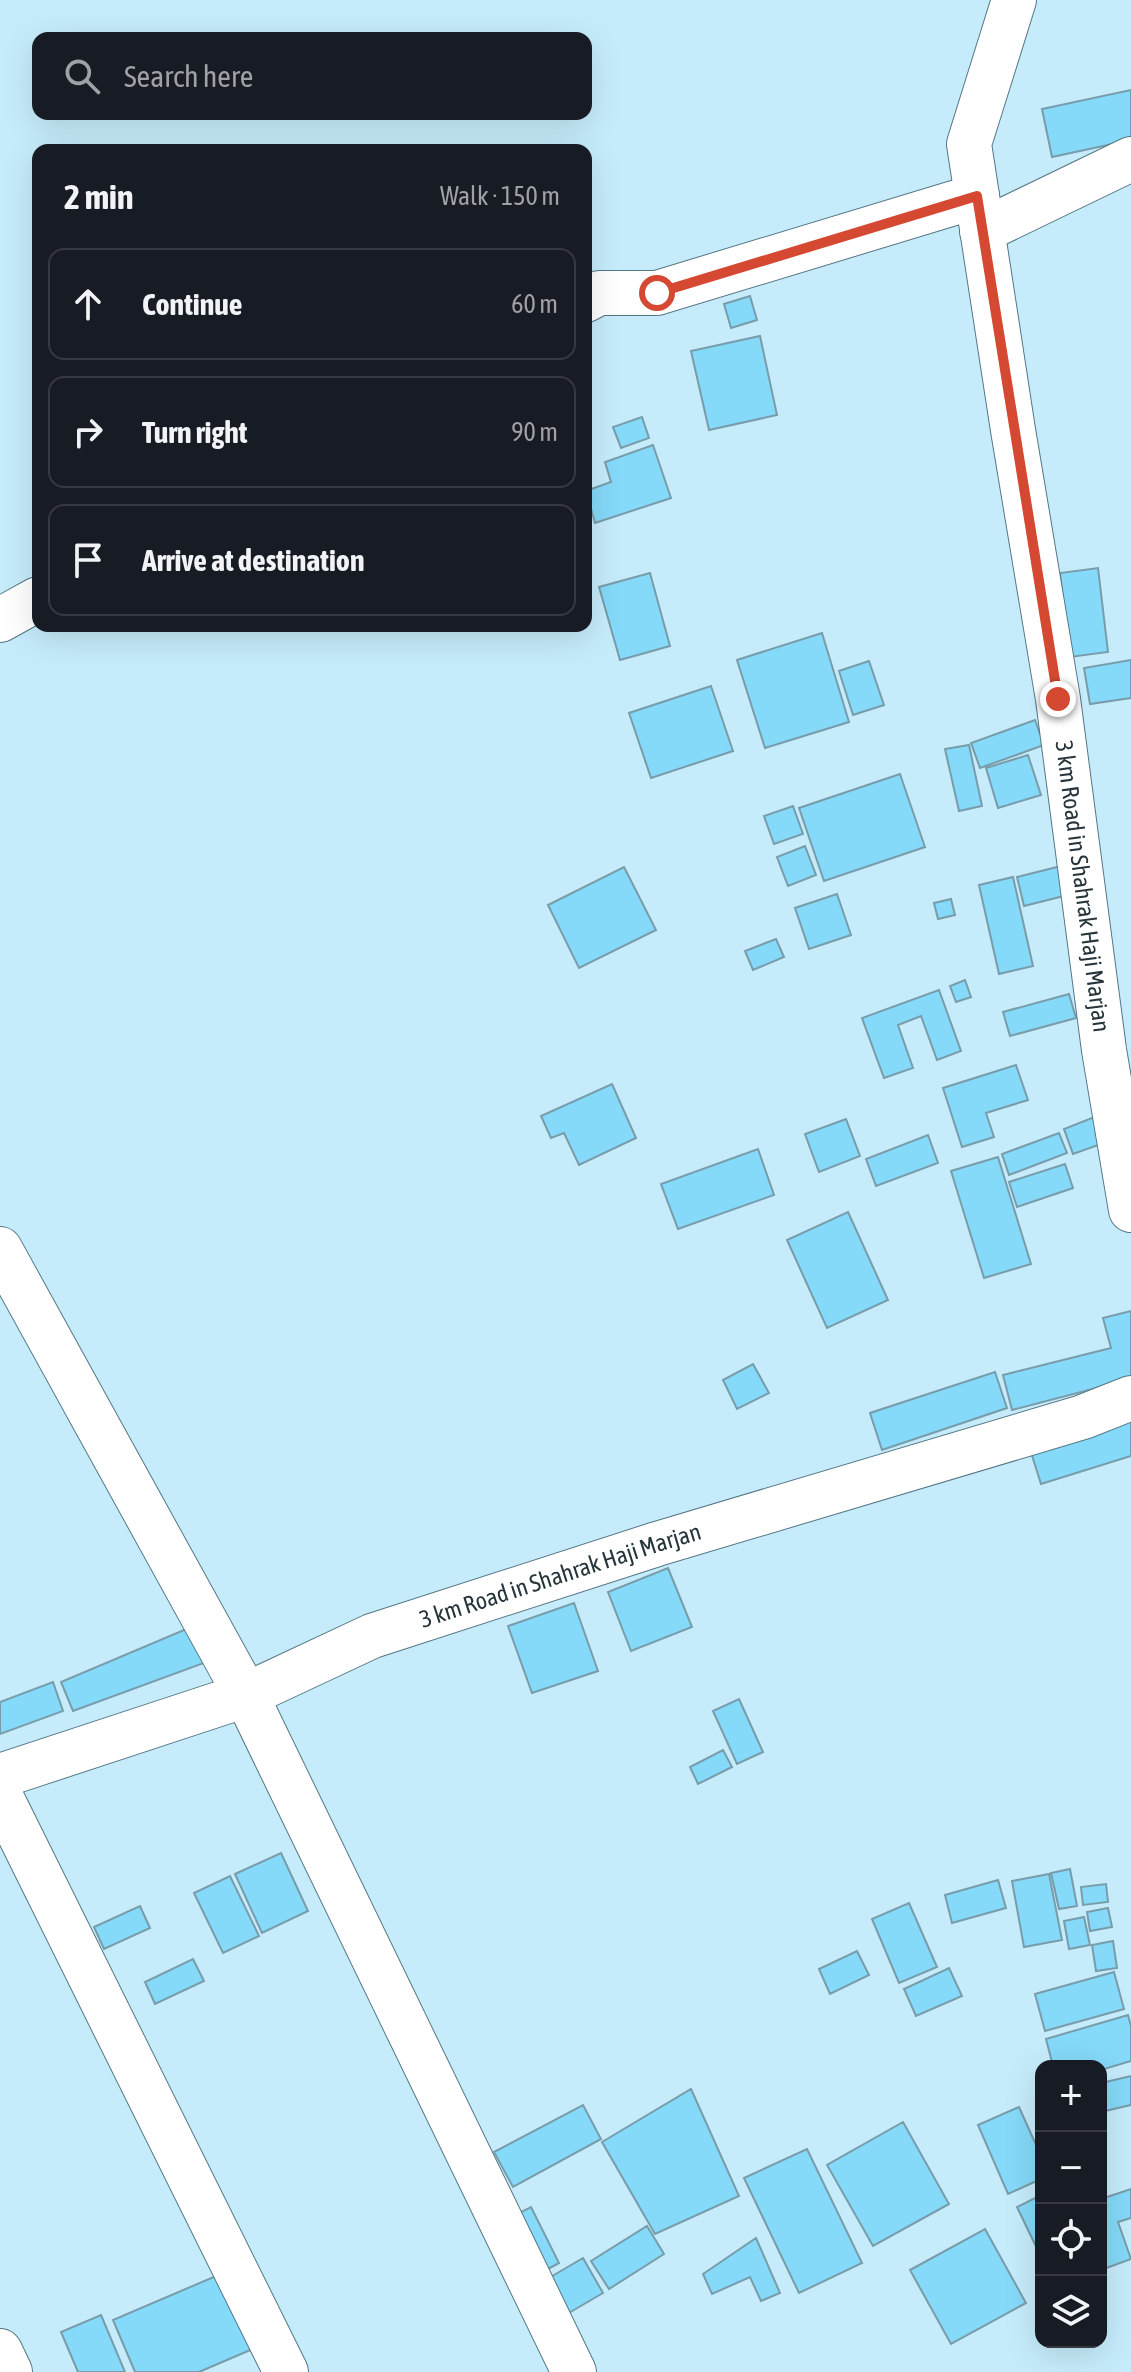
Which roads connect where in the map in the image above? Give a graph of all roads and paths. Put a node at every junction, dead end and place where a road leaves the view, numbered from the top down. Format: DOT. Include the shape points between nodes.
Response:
graph roads {
  1 [pos="1014,0"];
  2 [pos="1131,159"];
  3 [pos="979,213"];
  4 [pos="592,297"];
  5 [pos="32,602"];
  6 [pos="0,620"];
  7 [pos="1131,1210"];
  8 [pos="0,1249"];
  9 [pos="1131,1398"];
  10 [pos="246,1695"];
  11 [pos="0,1776"];
  12 [pos="0,1795"];
  13 [pos="0,2351"];
  14 [pos="10,2372"];
  15 [pos="286,2372"];
  16 [pos="574,2372"];
  1 -- 3 [label="street, 3 km Road in Shahrak Haji Marjan" via="969,144"];
  2 -- 3 [label="street"];
  3 -- 4 [label="street" via="657,293"];
  3 -- 7 [label="street, 3 km Road in Shahrak Haji Marjan" via="1058,699 1104,1050"];
  5 -- 6 [label="street"];
  8 -- 10 [label="street"];
  9 -- 10 [label="street, 3 km Road in Shahrak Haji Marjan" via="372,1636"];
  10 -- 11 [label="street, 3 km Road in Shahrak Haji Marjan"];
  10 -- 16 [label="street"];
  12 -- 15 [label="street"];
  13 -- 14 [label="street"];
}
